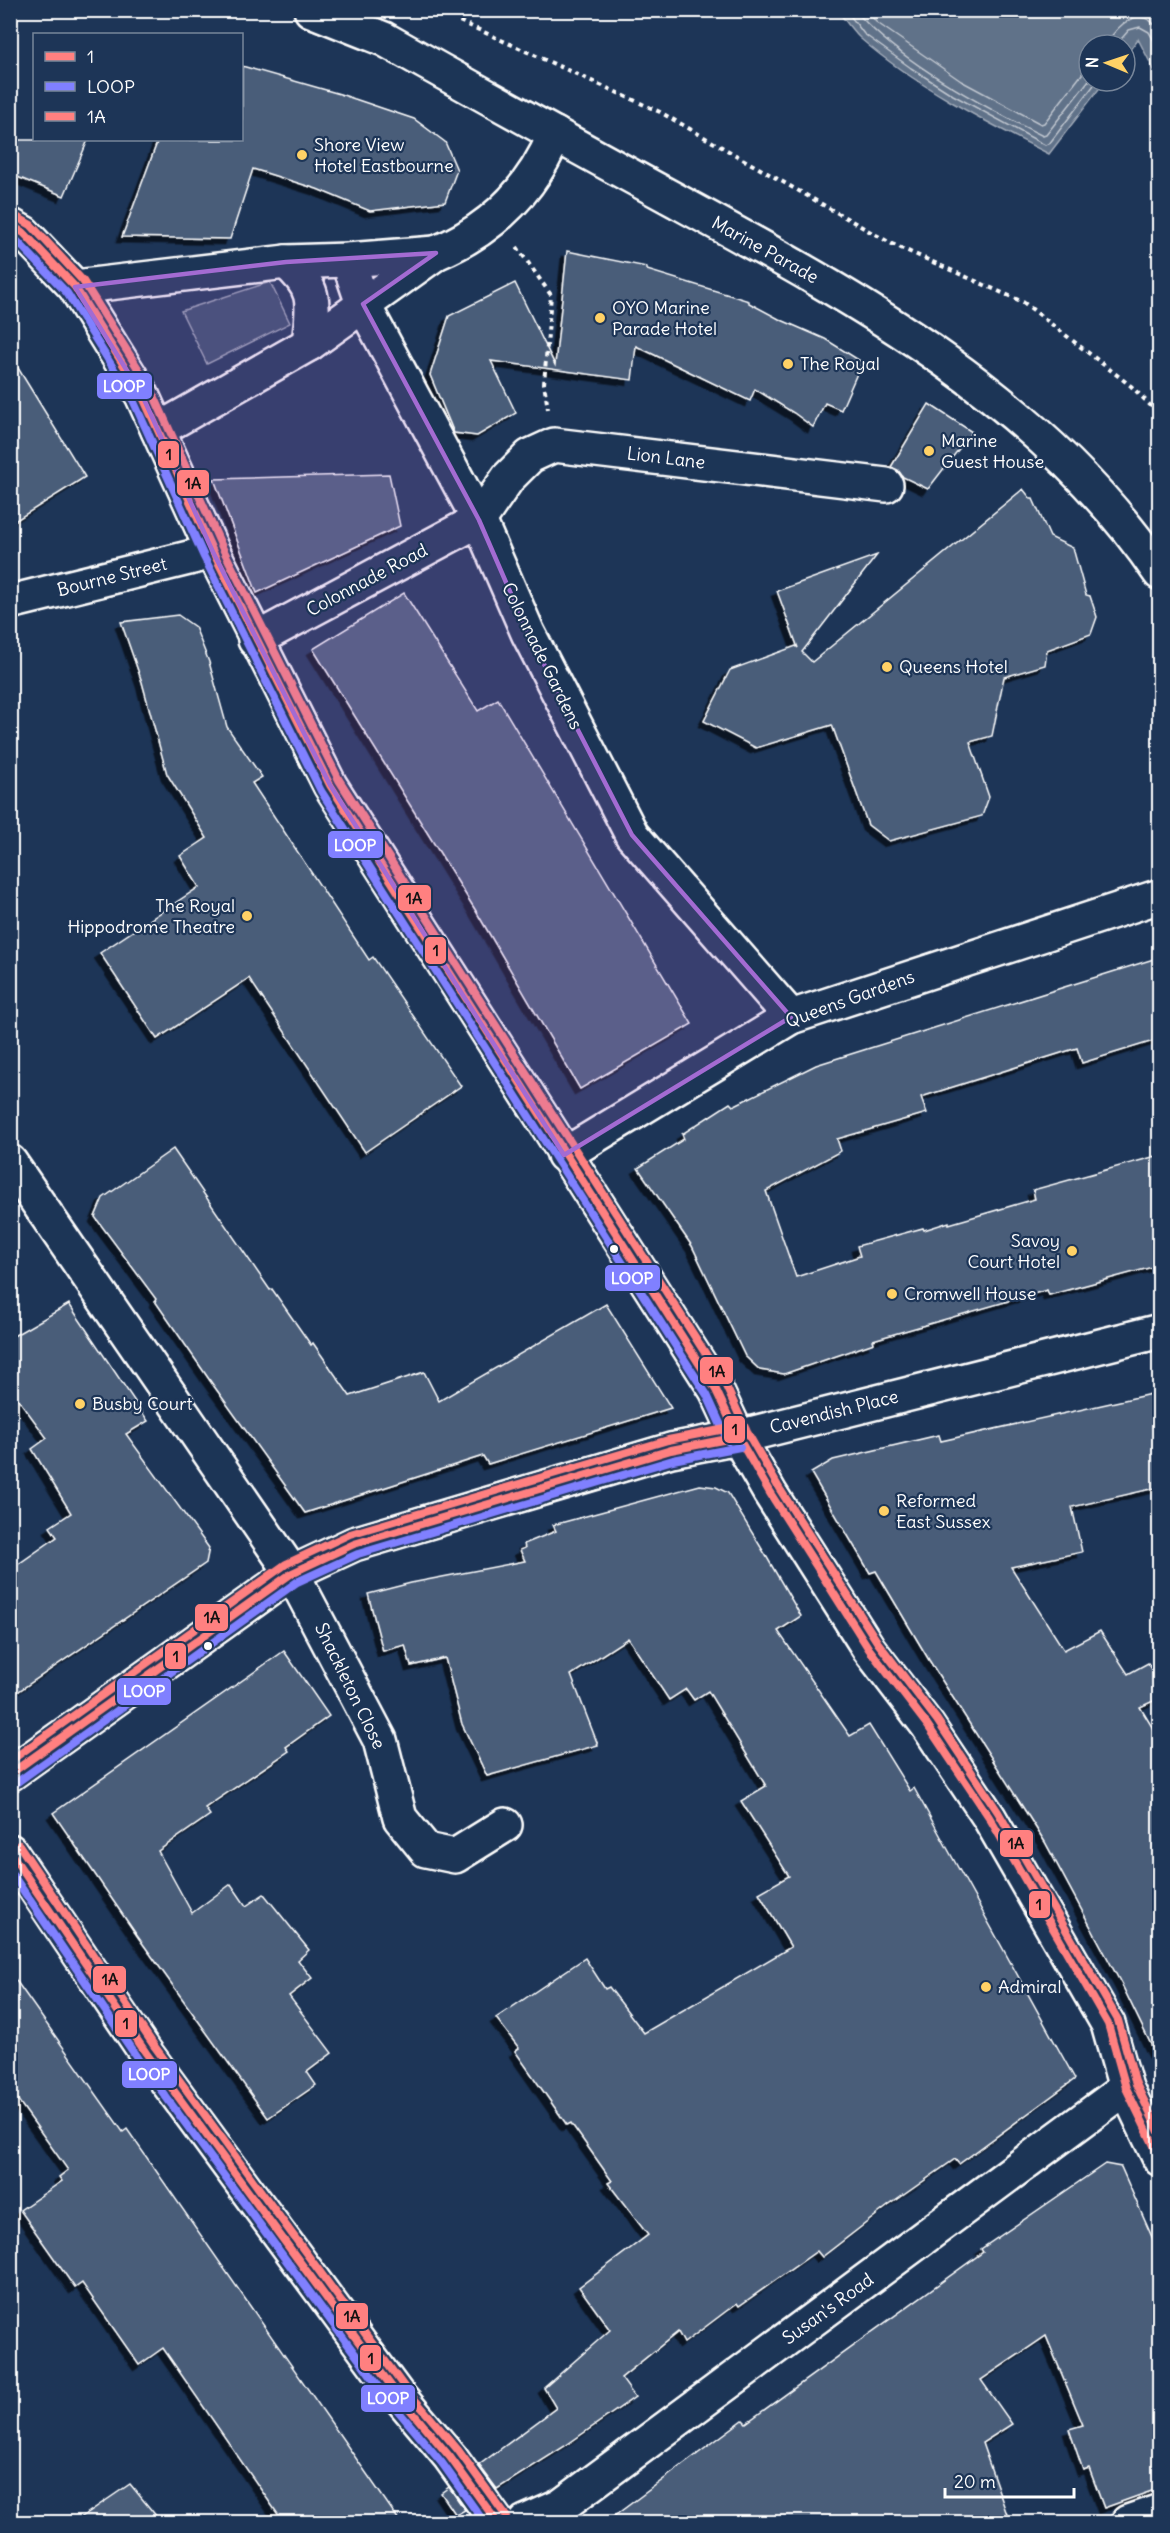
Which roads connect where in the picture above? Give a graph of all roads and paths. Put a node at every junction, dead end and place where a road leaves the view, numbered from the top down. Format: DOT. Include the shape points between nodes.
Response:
graph roads {
  1 [pos="311,10"];
  2 [pos="435,10"];
  3 [pos="555,134"];
  4 [pos="497,218"];
  5 [pos="17,229"];
  6 [pos="436,253"];
  7 [pos="348,260"];
  8 [pos="286,262"];
  9 [pos="75,287"];
  10 [pos="363,304"];
  11 [pos="309,344"];
  12 [pos="1160,415"];
  13 [pos="158,430"];
  14 [pos="554,445"];
  15 [pos="886,485"];
  16 [pos="479,520"];
  17 [pos="213,552"];
  18 [pos="1160,573"];
  19 [pos="10,602"];
  20 [pos="255,640"];
  21 [pos="1160,896"];
  22 [pos="791,1017"];
  23 [pos="564,1155"];
  24 [pos="10,1162"];
  25 [pos="1160,1331"];
  26 [pos="738,1437"];
  27 [pos="292,1573"];
  28 [pos="10,1774"];
  29 [pos="505,1825"];
  30 [pos="10,1851"];
  31 [pos="1126,2088"];
  32 [pos="1160,2159"];
  33 [pos="1160,2511"];
  34 [pos="497,2523"];
  35 [pos="525,2523"];
  36 [pos="1128,2523"];
  1 -- 3 [label="street, Marine Parade" via="384,39"];
  2 -- 12 [label="path" via="660,112 892,244 1023,302 1131,386"];
  3 -- 4 [label="street" via="544,162"];
  3 -- 18 [label="street, Marine Parade" via="803,270 959,369 1084,477"];
  4 -- 6 [label="street"];
  4 -- 14 [label="path" via="551,296 544,384"];
  5 -- 9 [label="street"];
  6 -- 7 [label="street"];
  6 -- 10 [label="street"];
  7 -- 8 [label="street"];
  7 -- 10 [label="street, Colonnade Gardens"];
  8 -- 9 [label="street"];
  8 -- 11 [label="street" via="304,277 313,302"];
  9 -- 13 [label="street" via="142,395"];
  10 -- 11 [label="street"];
  10 -- 16 [label="street, Colonnade Gardens"];
  11 -- 13 [label="street"];
  13 -- 17 [label="street"];
  14 -- 15 [label="street, Lion Lane"];
  14 -- 16 [label="street" via="530,456 508,478"];
  16 -- 20 [label="street, Colonnade Road"];
  16 -- 22 [label="street, Colonnade Gardens" via="528,633 632,835"];
  17 -- 19 [label="street, Bourne Street"];
  17 -- 20 [label="street"];
  20 -- 23 [label="street" via="330,785"];
  21 -- 22 [label="street, Queens Gardens"];
  22 -- 23 [label="street, Queens Gardens"];
  23 -- 26 [label="street" via="716,1390"];
  24 -- 27 [label="street, Shackleton Close"];
  25 -- 26 [label="street, Cavendish Place"];
  26 -- 27 [label="street, Cavendish Place" via="671,1450 354,1544"];
  26 -- 31 [label="street" via="869,1649 928,1726 989,1817 1108,2024"];
  27 -- 28 [label="street, Cavendish Place"];
  27 -- 29 [label="street, Shackleton Close" via="380,1740 400,1818 426,1850 455,1856"];
  30 -- 34 [label="street" via="146,2053"];
  31 -- 32 [label="street"];
  31 -- 35 [label="street, Susan's Road" via="561,2506"];
  33 -- 36 [label="street"];
}
